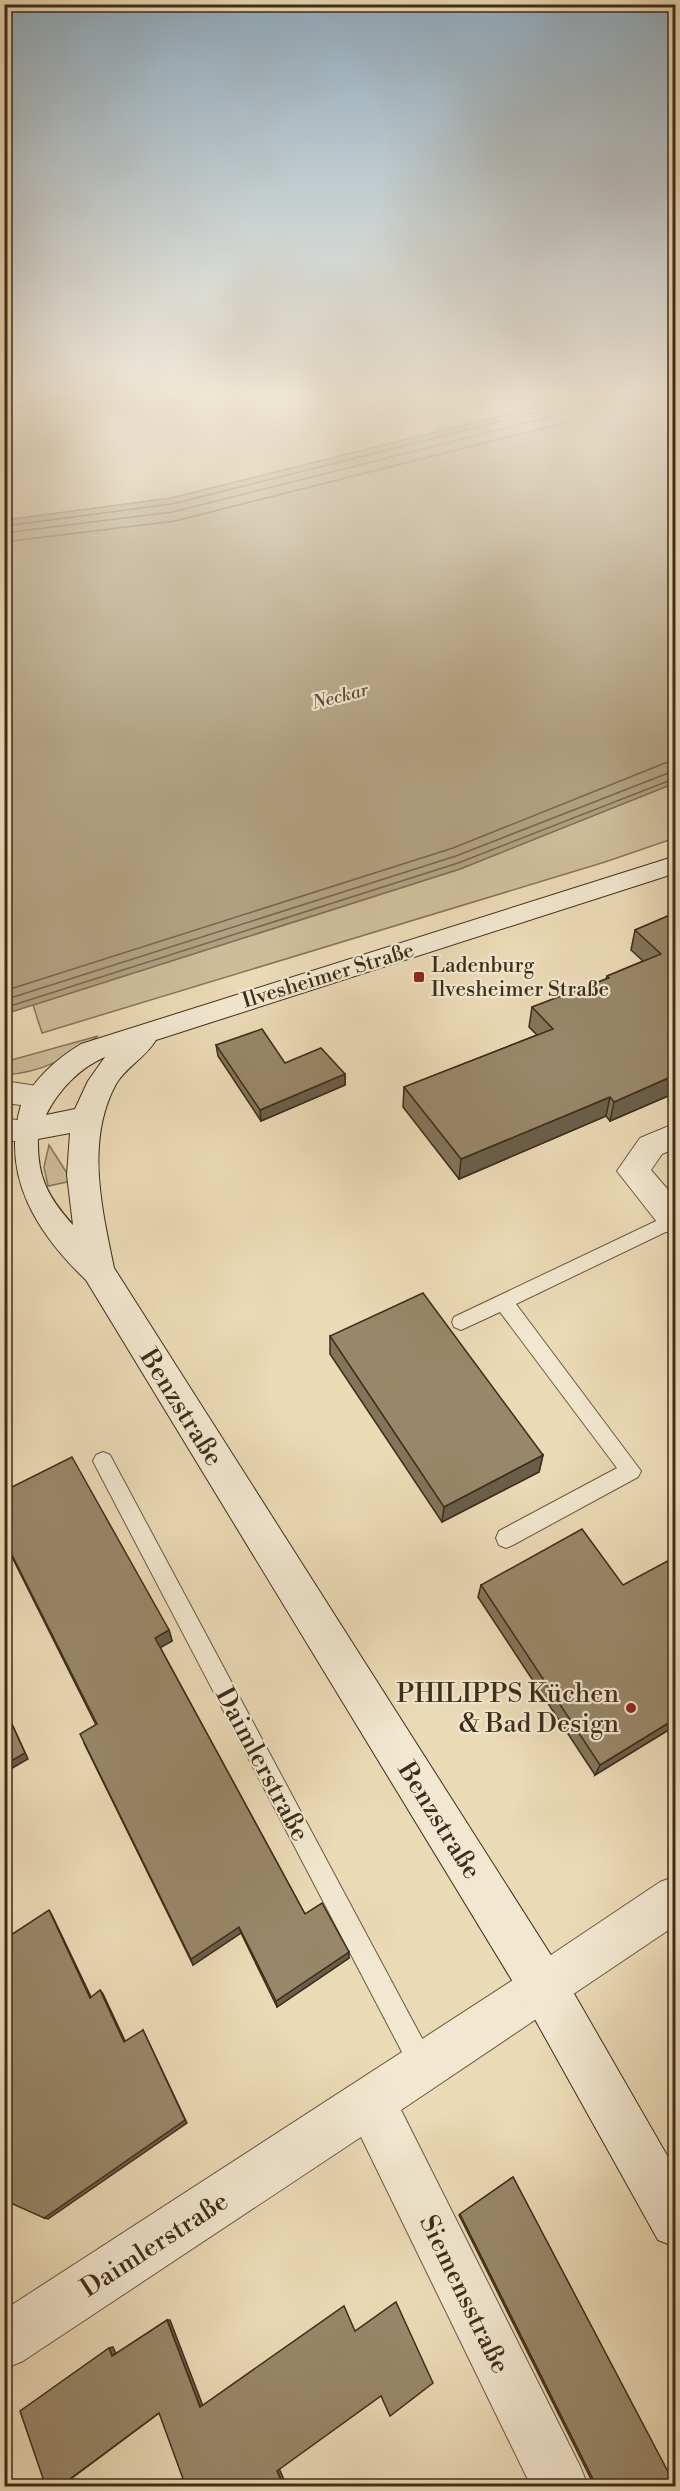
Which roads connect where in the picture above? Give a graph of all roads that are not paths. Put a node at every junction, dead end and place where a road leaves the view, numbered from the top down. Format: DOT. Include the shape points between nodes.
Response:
graph roads {
  1 [pos="675,864"];
  2 [pos="151,1030"];
  3 [pos="4,1092"];
  4 [pos="39,1096"];
  5 [pos="87,1118"];
  6 [pos="14,1130"];
  7 [pos="675,1134"];
  8 [pos="674,1221"];
  9 [pos="98,1271"];
  10 [pos="503,1301"];
  11 [pos="461,1322"];
  12 [pos="103,1461"];
  13 [pos="506,1538"];
  14 [pos="675,1898"];
  15 [pos="544,1988"];
  16 [pos="423,2066"];
  17 [pos="370,2101"];
  18 [pos="675,2222"];
  19 [pos="4,2342"];
  20 [pos="560,2487"];
  1 -- 2 [label="main road, Ilvesheimer Straße"];
  2 -- 4 [label="main road, Benzstraße" via="91,1051 72,1062"];
  2 -- 5 [label="main road, Benzstraße" via="103,1079"];
  3 -- 4 [label="main road"];
  4 -- 5 [label="main road"];
  4 -- 6 [label="main road, Benzstraße"];
  5 -- 6 [label="main road"];
  5 -- 9 [label="main road, Benzstraße" via="82,1154 84,1186"];
  6 -- 9 [label="main road, Benzstraße" via="25,1178 36,1202 54,1228"];
  7 -- 8 [label="main road" via="651,1146 633,1171"];
  8 -- 10 [label="lane"];
  9 -- 15 [label="main road, Benzstraße"];
  10 -- 11 [label="lane"];
  10 -- 13 [label="lane" via="631,1471"];
  12 -- 16 [label="lane, Daimlerstraße"];
  14 -- 15 [label="main road, Daimlerstraße"];
  15 -- 16 [label="main road, Daimlerstraße"];
  15 -- 18 [label="main road, Benzstraße"];
  16 -- 17 [label="main road, Daimlerstraße"];
  17 -- 19 [label="main road, Daimlerstraße"];
  17 -- 20 [label="main road, Siemensstraße"];
}
